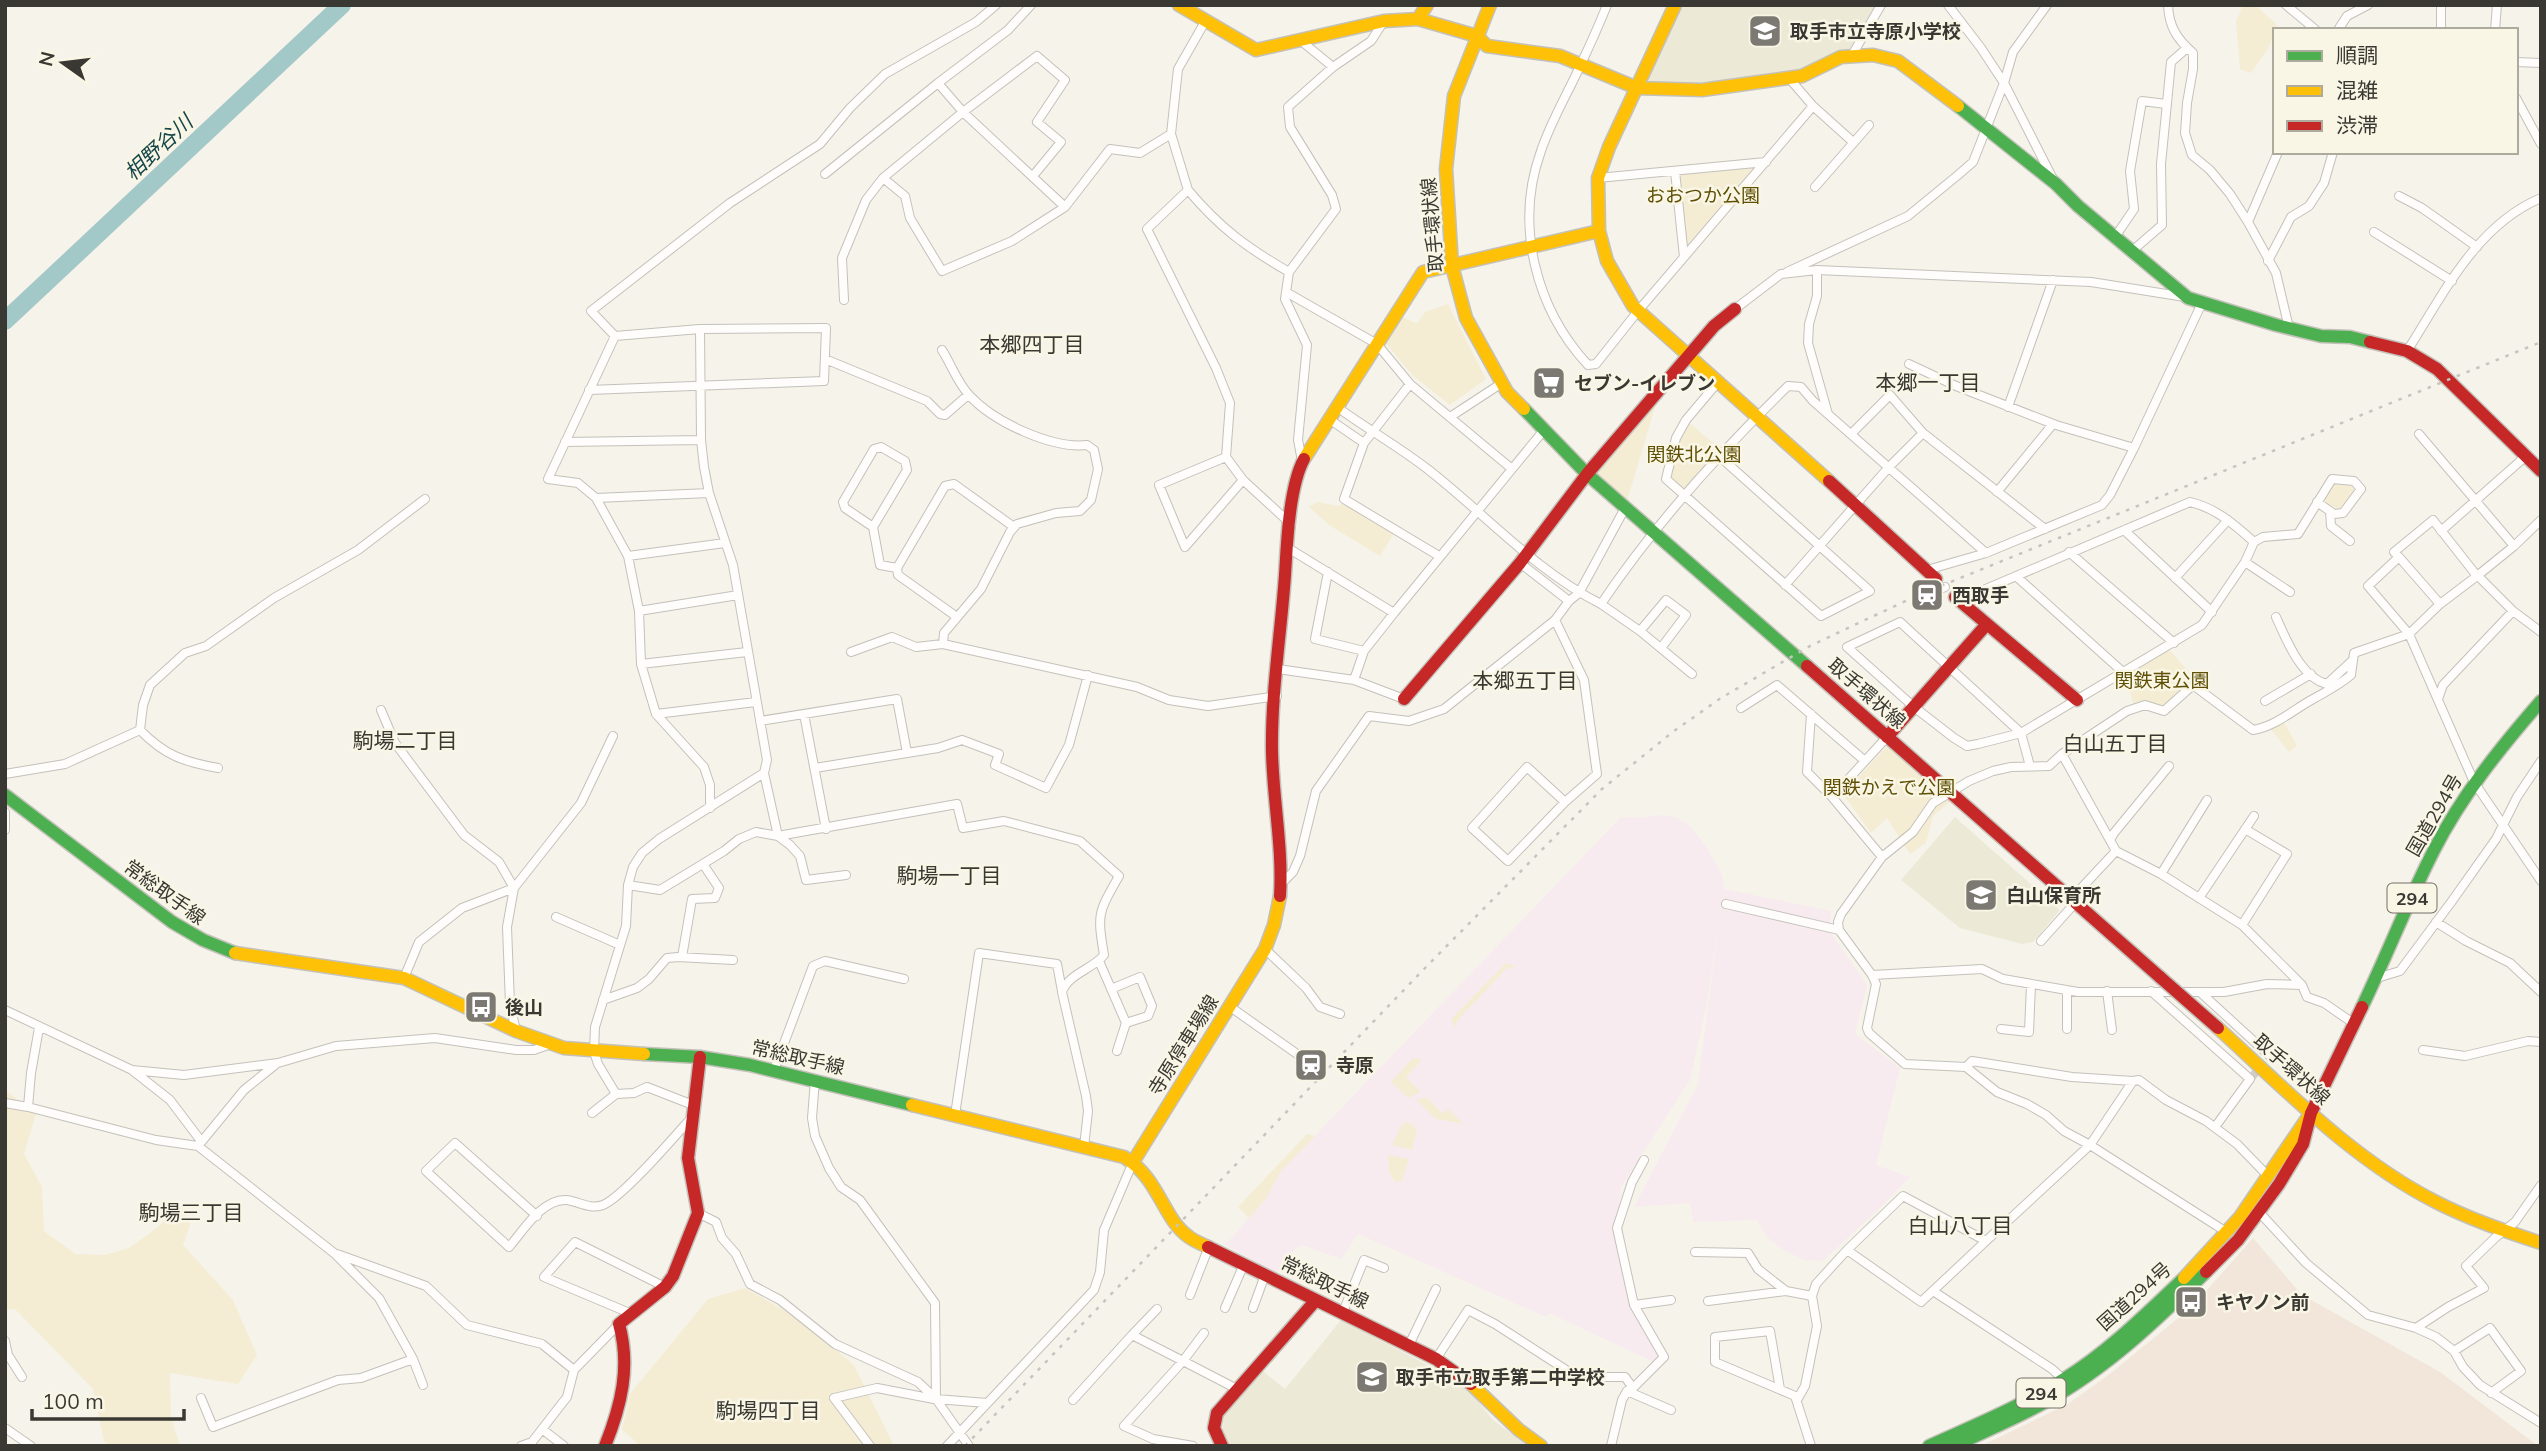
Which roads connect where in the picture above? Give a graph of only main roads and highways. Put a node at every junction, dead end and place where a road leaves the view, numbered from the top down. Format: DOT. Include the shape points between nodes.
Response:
graph roads {
  1 [pos="1427,5"];
  2 [pos="1490,5"];
  3 [pos="1675,5"];
  4 [pos="1181,6"];
  5 [pos="1418,19"];
  6 [pos="1477,36"];
  7 [pos="1637,88"];
  8 [pos="1599,231"];
  9 [pos="1452,266"];
  10 [pos="1735,309"];
  11 [pos="1688,355"];
  12 [pos="2541,471"];
  13 [pos="1587,474"];
  14 [pos="1937,582"];
  15 [pos="1958,598"];
  16 [pos="1987,624"];
  17 [pos="1404,699"];
  18 [pos="2077,700"];
  19 [pos="2541,701"];
  20 [pos="1887,737"];
  21 [pos="5,795"];
  22 [pos="700,1058"];
  23 [pos="2311,1113"];
  24 [pos="1133,1162"];
  25 [pos="2541,1243"];
  26 [pos="1317,1300"];
  27 [pos="605,1446"];
  28 [pos="1222,1446"];
  29 [pos="1541,1446"];
  30 [pos="1929,1446"];
  31 [pos="1954,1446"];
  1 -- 5 [label="main road"];
  2 -- 6 [label="main road, 取手環状線"];
  3 -- 7 [label="main road"];
  4 -- 5 [label="main road" via="1256,50"];
  5 -- 6 [label="main road"];
  6 -- 7 [label="main road" via="1487,46 1560,56"];
  6 -- 9 [label="main road, 取手環状線" via="1454,96 1446,169"];
  7 -- 8 [label="main road" via="1598,178"];
  7 -- 12 [label="main road" via="1702,90 1802,76 1841,57 1873,55 1898,61 2056,184 2188,298 2321,337 2350,337 2407,351 2437,369"];
  8 -- 9 [label="main road, 寺原停車場線"];
  8 -- 11 [label="main road" via="1607,261 1638,311"];
  9 -- 13 [label="main road, 取手環状線" via="1466,318 1507,392"];
  9 -- 24 [label="main road, 寺原停車場線" via="1423,272 1302,462 1288,548 1272,747 1281,884 1278,915 1265,949"];
  10 -- 11 [label="main road"];
  11 -- 13 [label="main road"];
  11 -- 14 [label="main road"];
  13 -- 17 [label="main road" via="1524,558"];
  13 -- 20 [label="main road, 取手環状線"];
  15 -- 16 [label="main road"];
  16 -- 18 [label="main road"];
  16 -- 20 [label="main road"];
  19 -- 23 [label="main road, 国道294号 / 294" via="2474,782 2434,850"];
  20 -- 23 [label="main road, 取手環状線, bridge"];
  21 -- 22 [label="main road, 常総取手線" via="201,942 237,954 404,978 551,1044 594,1052"];
  22 -- 24 [label="main road, 常総取手線" via="774,1070"];
  22 -- 27 [label="main road" via="688,1158 698,1213 673,1276 619,1324 625,1341 625,1372"];
  23 -- 25 [label="main road, 取手環状線" via="2357,1152 2420,1194"];
  23 -- 30 [label="main road, 国道294号 / 294" via="2228,1233 2140,1318 2064,1380"];
  23 -- 31 [label="main road, 国道294号 / 294" via="2303,1144 2238,1240 2147,1329 2070,1388"];
  24 -- 26 [label="main road, 常総取手線" via="1188,1237"];
  26 -- 28 [label="main road" via="1217,1413 1216,1436"];
  26 -- 29 [label="main road, 常総取手線" via="1436,1359 1466,1379"];
}
